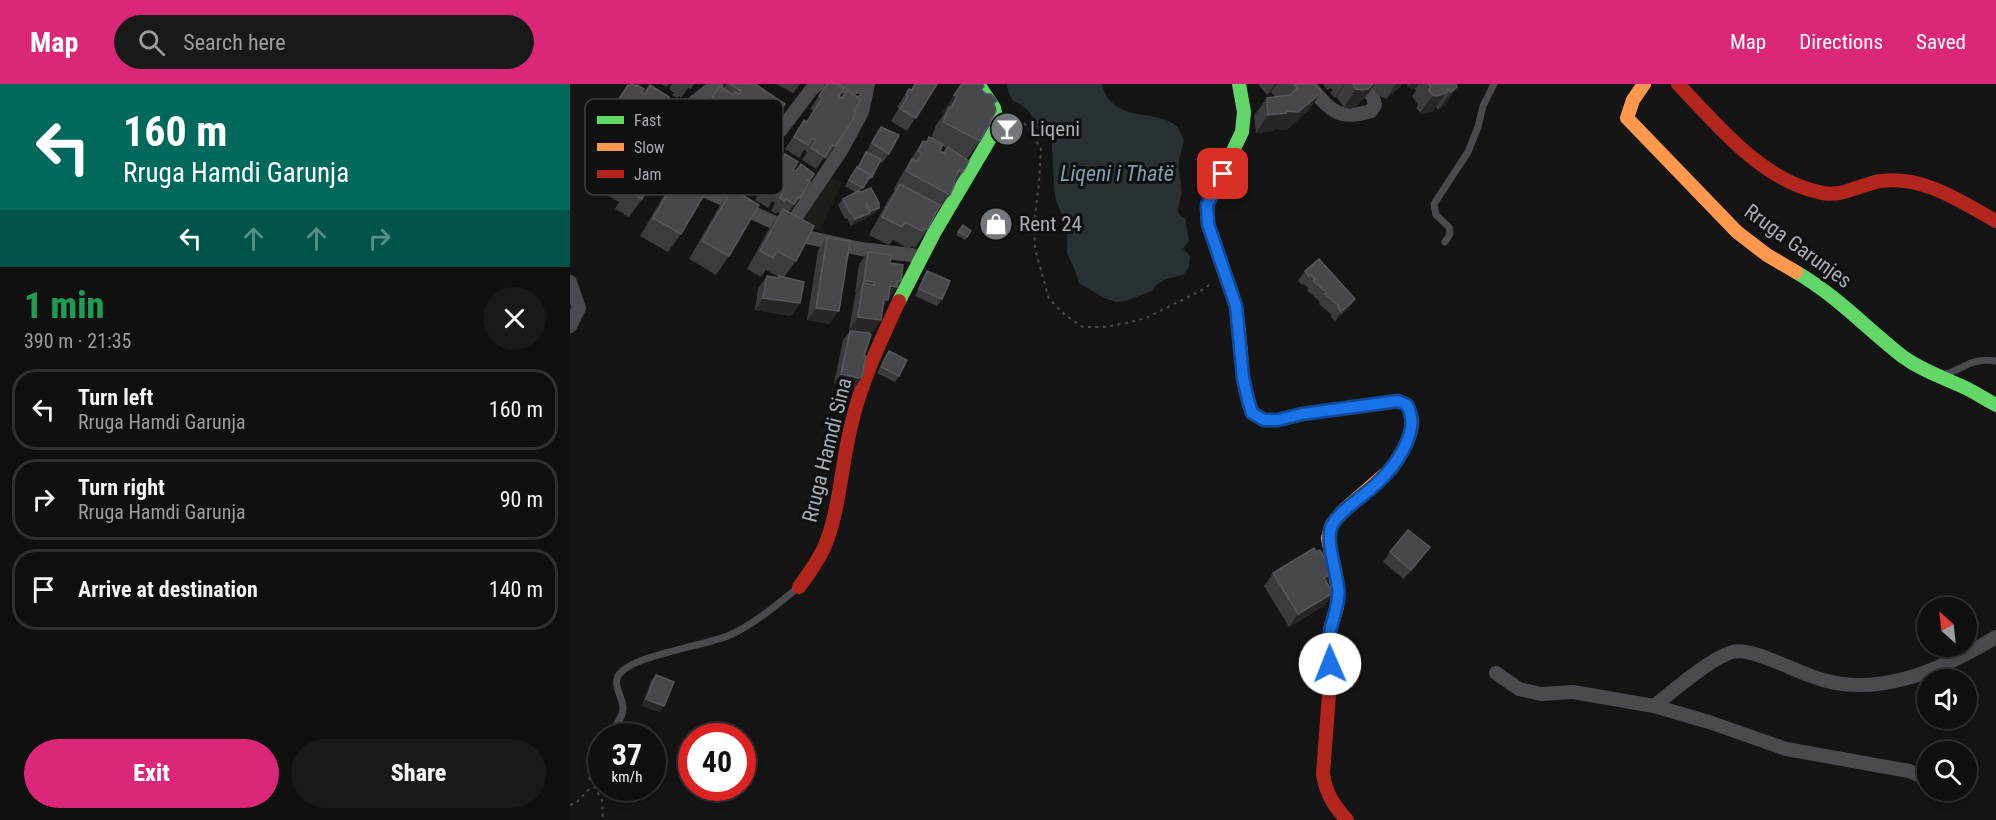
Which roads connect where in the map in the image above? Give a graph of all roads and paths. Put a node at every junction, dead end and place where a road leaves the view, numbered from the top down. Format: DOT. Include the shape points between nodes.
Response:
graph roads {
  1 [pos="717,84"];
  2 [pos="818,84"];
  3 [pos="838,84"];
  4 [pos="867,84"];
  5 [pos="978,84"];
  6 [pos="1239,84"];
  7 [pos="1308,84"];
  8 [pos="1363,84"];
  9 [pos="1494,84"];
  10 [pos="1644,84"];
  11 [pos="1678,84"];
  12 [pos="698,99"];
  13 [pos="1012,114"];
  14 [pos="783,127"];
  15 [pos="783,158"];
  16 [pos="787,161"];
  17 [pos="714,195"];
  18 [pos="1996,220"];
  19 [pos="788,229"];
  20 [pos="1445,242"];
  21 [pos="920,258"];
  22 [pos="570,282"];
  23 [pos="1214,282"];
  24 [pos="570,326"];
  25 [pos="1996,361"];
  26 [pos="1941,376"];
  27 [pos="1996,405"];
  28 [pos="799,587"];
  29 [pos="1996,637"];
  30 [pos="1496,673"];
  31 [pos="1654,706"];
  32 [pos="617,723"];
  33 [pos="1917,774"];
  34 [pos="588,786"];
  35 [pos="602,801"];
  36 [pos="570,805"];
  37 [pos="603,820"];
  38 [pos="1347,820"];
  1 -- 12 [label="street"];
  2 -- 14 [label="street"];
  3 -- 4 [label="street" via="847,88"];
  4 -- 19 [label="street" via="862,112 842,149"];
  5 -- 21 [label="street, Rruga Hamdi Sina" via="996,110 998,125"];
  6 -- 38 [label="street" via="1244,112 1242,132 1207,205 1208,224 1236,306 1243,378 1252,413 1264,420 1278,420 1398,401 1407,405 1413,421 1399,459 1388,474 1345,509 1332,524 1328,538 1338,590 1330,630 1324,788"];
  7 -- 8 [label="street" via="1333,112 1363,114 1375,105"];
  9 -- 20 [label="lane" via="1468,152 1434,204 1436,215 1449,227"];
  10 -- 26 [label="street, Rruga Garunjes" via="1627,118 1711,207 1767,255 1837,299 1902,356"];
  11 -- 18 [label="street" via="1767,169 1808,189 1825,193 1848,191 1879,181 1919,183"];
  13 -- 23 [label="path" via="1027,126 1041,149 1035,249 1049,299 1065,315 1083,327 1126,323 1146,318"];
  15 -- 16 [label="path"];
  17 -- 19 [label="street"];
  19 -- 21 [label="street" via="823,241"];
  21 -- 28 [label="street, Rruga Hamdi Sina" via="868,368 824,547"];
  22 -- 24 [label="street" via="579,308"];
  25 -- 26 [label="lane" via="1977,360"];
  26 -- 27 [label="street, Rruga Garunjes"];
  28 -- 32 [label="lane, Rruga Hamdi Sina" via="731,635 628,666 618,676 623,707"];
  29 -- 31 [label="street" via="1912,678 1858,686 1840,685 1768,659 1733,652 1691,677"];
  30 -- 31 [label="street" via="1518,689 1573,692"];
  31 -- 33 [label="street" via="1786,750"];
  34 -- 36 [label="path"];
  35 -- 37 [label="path"];
}
